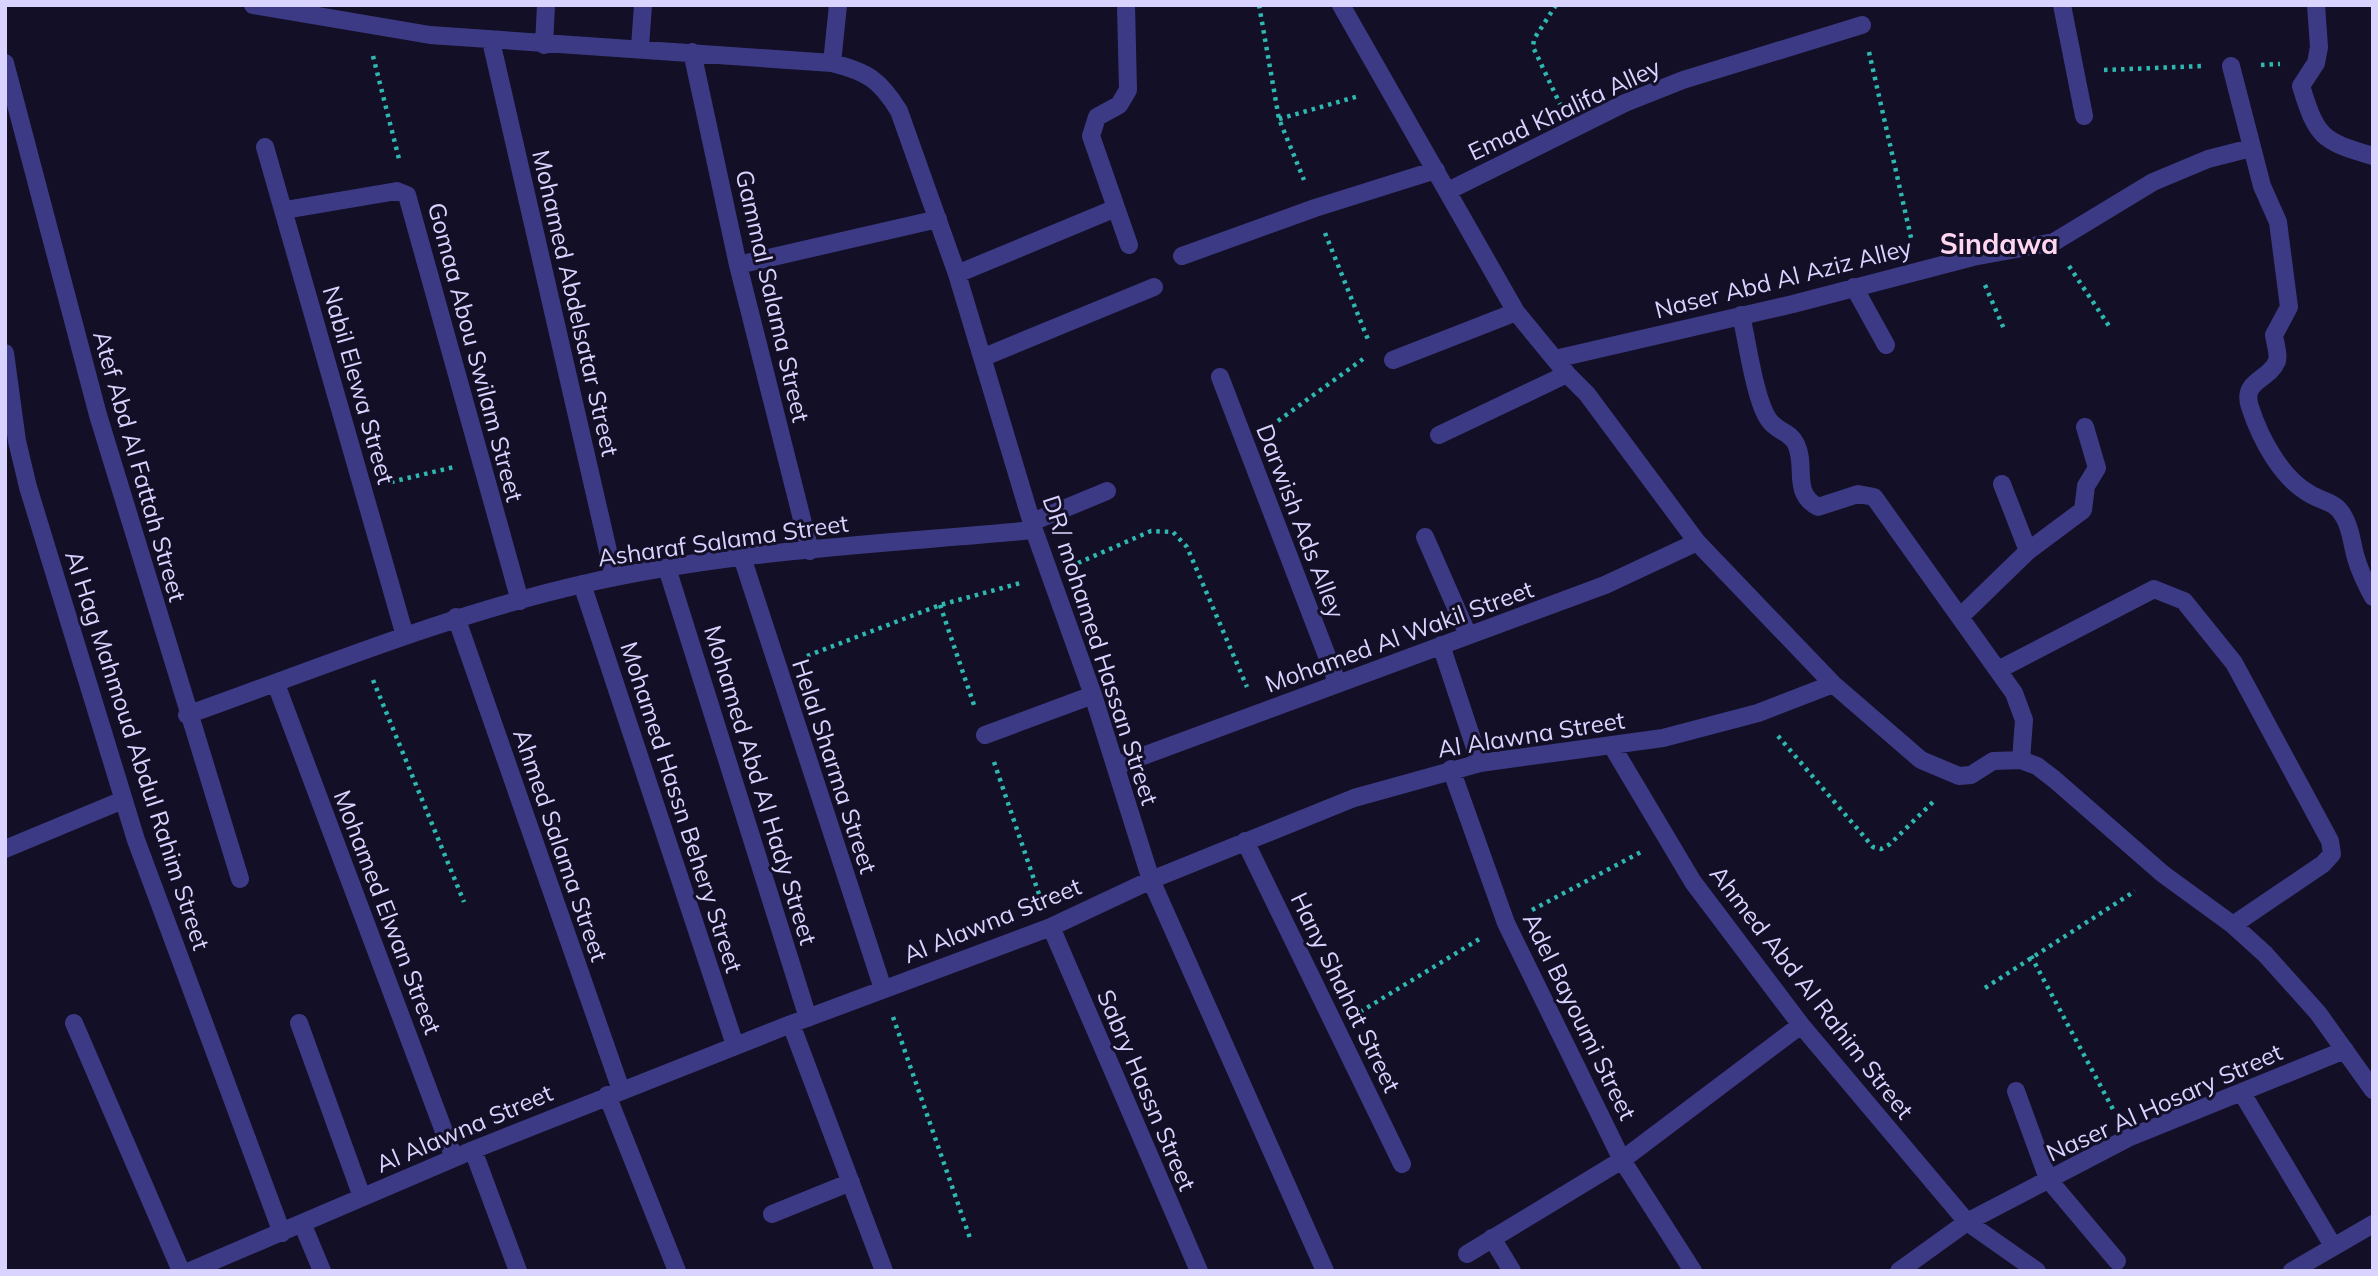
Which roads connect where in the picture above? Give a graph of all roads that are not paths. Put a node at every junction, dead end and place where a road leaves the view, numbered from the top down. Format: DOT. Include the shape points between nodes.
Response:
graph roads {
  1 [pos="253,5"];
  2 [pos="546,5"];
  3 [pos="643,5"];
  4 [pos="838,5"];
  5 [pos="1126,5"];
  6 [pos="1341,5"];
  7 [pos="2062,5"];
  8 [pos="2316,5"];
  9 [pos="346,13"];
  10 [pos="1862,24"];
  11 [pos="491,41"];
  12 [pos="544,45"];
  13 [pos="640,47"];
  14 [pos="692,52"];
  15 [pos="5,63"];
  16 [pos="832,63"];
  17 [pos="2231,66"];
  18 [pos="2084,116"];
  19 [pos="265,147"];
  20 [pos="2251,148"];
  21 [pos="2373,156"];
  22 [pos="1436,170"];
  23 [pos="1448,191"];
  24 [pos="1116,208"];
  25 [pos="285,210"];
  26 [pos="938,219"];
  27 [pos="1129,245"];
  28 [pos="1182,256"];
  29 [pos="738,265"];
  30 [pos="957,274"];
  31 [pos="1154,287"];
  32 [pos="1854,287"];
  33 [pos="1517,312"];
  34 [pos="1741,315"];
  35 [pos="1886,345"];
  36 [pos="5,353"];
  37 [pos="984,357"];
  38 [pos="1555,359"];
  39 [pos="1393,360"];
  40 [pos="1567,374"];
  41 [pos="1220,377"];
  42 [pos="2085,426"];
  43 [pos="1439,435"];
  44 [pos="2002,484"];
  45 [pos="1107,491"];
  46 [pos="1033,526"];
  47 [pos="1425,537"];
  48 [pos="1697,542"];
  49 [pos="810,551"];
  50 [pos="2028,551"];
  51 [pos="742,557"];
  52 [pos="667,568"];
  53 [pos="614,577"];
  54 [pos="582,584"];
  55 [pos="2373,597"];
  56 [pos="520,601"];
  57 [pos="456,617"];
  58 [pos="1960,617"];
  59 [pos="1468,635"];
  60 [pos="405,636"];
  61 [pos="1441,645"];
  62 [pos="1998,670"];
  63 [pos="1337,682"];
  64 [pos="276,684"];
  65 [pos="1833,684"];
  66 [pos="1093,695"];
  67 [pos="187,715"];
  68 [pos="985,735"];
  69 [pos="1612,746"];
  70 [pos="2021,760"];
  71 [pos="1480,763"];
  72 [pos="1116,766"];
  73 [pos="1451,769"];
  74 [pos="123,800"];
  75 [pos="1245,841"];
  76 [pos="5,849"];
  77 [pos="240,879"];
  78 [pos="1151,880"];
  79 [pos="2233,925"];
  80 [pos="1051,927"];
  81 [pos="883,989"];
  82 [pos="800,1021"];
  83 [pos="74,1023"];
  84 [pos="299,1023"];
  85 [pos="1801,1025"];
  86 [pos="735,1045"];
  87 [pos="2345,1050"];
  88 [pos="2373,1090"];
  89 [pos="2016,1091"];
  90 [pos="614,1093"];
  91 [pos="2242,1093"];
  92 [pos="473,1150"];
  93 [pos="454,1158"];
  94 [pos="1622,1160"];
  95 [pos="1402,1164"];
  96 [pos="2048,1179"];
  97 [pos="851,1182"];
  98 [pos="362,1197"];
  99 [pos="772,1214"];
  100 [pos="1967,1222"];
  101 [pos="302,1223"];
  102 [pos="2373,1224"];
  103 [pos="282,1233"];
  104 [pos="1492,1238"];
  105 [pos="2333,1246"];
  106 [pos="1467,1254"];
  107 [pos="2117,1261"];
  108 [pos="181,1271"];
  109 [pos="190,1271"];
  110 [pos="322,1271"];
  111 [pos="518,1271"];
  112 [pos="677,1271"];
  113 [pos="884,1271"];
  114 [pos="1199,1271"];
  115 [pos="1325,1271"];
  116 [pos="1512,1271"];
  117 [pos="1693,1271"];
  118 [pos="1899,1271"];
  119 [pos="2037,1271"];
  120 [pos="2292,1271"];
  1 -- 9 [label="street, DR/ mohamed Hassan Street"];
  2 -- 12 [label="street"];
  3 -- 13 [label="street"];
  4 -- 16 [label="street"];
  5 -- 24 [label="street" via="1128,90 1119,105 1097,117 1091,136"];
  6 -- 22 [label="street"];
  7 -- 18 [label="street"];
  8 -- 21 [label="street" via="2319,47 2316,62 2301,86 2318,127 2331,143"];
  9 -- 11 [label="street, DR/ mohamed Hassan Street" via="365,24"];
  10 -- 23 [label="street, Emad Khalifa Alley" via="1625,103"];
  11 -- 12 [label="street, DR/ mohamed Hassan Street"];
  11 -- 53 [label="street, Mohamed Abdelsatar Street"];
  12 -- 13 [label="street, DR/ mohamed Hassan Street"];
  13 -- 14 [label="street, DR/ mohamed Hassan Street"];
  14 -- 16 [label="street, DR/ mohamed Hassan Street"];
  14 -- 29 [label="street, Gammal Salama Street"];
  15 -- 67 [label="street, Atef Abd Al Fattah Street" via="97,415"];
  16 -- 26 [label="street, DR/ mohamed Hassan Street" via="864,71 886,89 899,111"];
  17 -- 20 [label="street"];
  19 -- 25 [label="street, Nabil Elewa Street"];
  20 -- 32 [label="street, Naser Abd Al Aziz Alley" via="2208,159 2153,182 2054,242"];
  20 -- 55 [label="street" via="2278,222 2289,307 2274,335 2278,359 2271,371 2254,381 2248,393 2249,407 2288,477 2310,494 2332,502 2345,517 2362,579"];
  22 -- 23 [label="street"];
  22 -- 28 [label="street"];
  23 -- 33 [label="street"];
  24 -- 27 [label="street"];
  24 -- 30 [label="street"];
  25 -- 56 [label="street, Gomaa Abou Swilam Street" via="397,191 407,195"];
  25 -- 60 [label="street, Nabil Elewa Street"];
  26 -- 29 [label="street"];
  26 -- 30 [label="street, DR/ mohamed Hassan Street"];
  29 -- 49 [label="street, Gammal Salama Street"];
  30 -- 37 [label="street, DR/ mohamed Hassan Street"];
  31 -- 37 [label="street"];
  32 -- 34 [label="street, Naser Abd Al Aziz Alley"];
  32 -- 35 [label="street"];
  33 -- 38 [label="street"];
  33 -- 39 [label="street"];
  34 -- 38 [label="street, Naser Abd Al Aziz Alley"];
  34 -- 58 [label="street" via="1763,408 1797,447 1800,484 1807,500 1818,507 1858,494 1874,496"];
  36 -- 74 [label="street, Al Hag Mahmoud Abdul Rahim Street" via="28,487"];
  37 -- 46 [label="street, DR/ mohamed Hassan Street"];
  38 -- 40 [label="street"];
  40 -- 43 [label="street"];
  40 -- 48 [label="street" via="1587,394"];
  41 -- 63 [label="street, Darwish Ads Alley"];
  42 -- 50 [label="street" via="2097,468 2086,486 2083,510"];
  44 -- 50 [label="street"];
  45 -- 46 [label="street, Asharaf Salama Street"];
  46 -- 49 [label="street, Asharaf Salama Street"];
  46 -- 66 [label="street, DR/ mohamed Hassan Street"];
  47 -- 59 [label="street"];
  48 -- 59 [label="street, Mohamed Al Wakil Street" via="1605,585"];
  48 -- 65 [label="street"];
  49 -- 51 [label="street, Asharaf Salama Street"];
  50 -- 58 [label="street"];
  51 -- 52 [label="street, Asharaf Salama Street"];
  51 -- 81 [label="street, Helal Sharma Street"];
  52 -- 53 [label="street, Asharaf Salama Street"];
  52 -- 82 [label="street, Mohamed Abd Al Hady Street"];
  53 -- 54 [label="street, Asharaf Salama Street"];
  54 -- 56 [label="street, Asharaf Salama Street"];
  54 -- 86 [label="street, Mohamed Hassn Behery Street"];
  56 -- 57 [label="street, Asharaf Salama Street"];
  57 -- 60 [label="street, Asharaf Salama Street"];
  57 -- 90 [label="street, Ahmed Salama Street"];
  58 -- 62 [label="street"];
  59 -- 61 [label="street, Mohamed Al Wakil Street"];
  60 -- 64 [label="street, Asharaf Salama Street"];
  61 -- 63 [label="street, Mohamed Al Wakil Street"];
  61 -- 71 [label="street"];
  62 -- 70 [label="street" via="2014,693 2024,720"];
  62 -- 79 [label="street" via="2154,589 2184,601 2234,663 2330,841 2332,853 2323,864"];
  63 -- 72 [label="street, Mohamed Al Wakil Street"];
  64 -- 67 [label="street, Asharaf Salama Street"];
  64 -- 93 [label="street, Mohamed Elwan Street"];
  65 -- 69 [label="street, Al Alawna Street" via="1758,713"];
  65 -- 70 [label="street" via="1921,760 1959,776 1972,775 1993,761"];
  66 -- 68 [label="street"];
  66 -- 72 [label="street, DR/ mohamed Hassan Street"];
  67 -- 77 [label="street, Atef Abd Al Fattah Street"];
  69 -- 71 [label="street, Al Alawna Street"];
  69 -- 85 [label="street, Ahmed Abd Al Rahim Street" via="1665,839"];
  70 -- 79 [label="street" via="2054,779 2163,874"];
  71 -- 73 [label="street, Al Alawna Street"];
  72 -- 78 [label="street, DR/ mohamed Hassan Street"];
  73 -- 75 [label="street, Al Alawna Street" via="1354,798"];
  73 -- 94 [label="street, Adel Bayoumi Street" via="1506,923"];
  74 -- 76 [label="street"];
  74 -- 103 [label="street, Al Hag Mahmoud Abdul Rahim Street"];
  75 -- 78 [label="street, Al Alawna Street"];
  75 -- 95 [label="street, Hany Shahat Street"];
  78 -- 80 [label="street, Al Alawna Street"];
  78 -- 115 [label="street, DR/ mohamed Hassan Street"];
  79 -- 87 [label="street" via="2290,982"];
  80 -- 81 [label="street, Al Alawna Street"];
  80 -- 114 [label="street, Sabry Hassn Street"];
  81 -- 82 [label="street, Al Alawna Street"];
  82 -- 86 [label="street, Al Alawna Street"];
  82 -- 97 [label="street, Mohamed Abd Al Hady Street"];
  83 -- 108 [label="street"];
  84 -- 98 [label="street"];
  85 -- 94 [label="street"];
  85 -- 100 [label="street, Ahmed Abd Al Rahim Street"];
  86 -- 90 [label="street, Al Alawna Street"];
  87 -- 88 [label="street"];
  87 -- 91 [label="street, Naser Al Hosary Street"];
  89 -- 96 [label="street"];
  90 -- 92 [label="street, Al Alawna Street"];
  90 -- 112 [label="street, Ahmed Salama Street"];
  91 -- 96 [label="street, Naser Al Hosary Street" via="2129,1138"];
  91 -- 105 [label="street"];
  92 -- 93 [label="street, Al Alawna Street"];
  92 -- 111 [label="street"];
  93 -- 98 [label="street, Al Alawna Street"];
  94 -- 104 [label="street"];
  94 -- 117 [label="street, Adel Bayoumi Street"];
  96 -- 100 [label="street, Naser Al Hosary Street"];
  96 -- 107 [label="street"];
  97 -- 99 [label="street"];
  97 -- 113 [label="street, Mohamed Abd Al Hady Street"];
  98 -- 101 [label="street, Al Alawna Street"];
  100 -- 118 [label="street, Naser Al Hosary Street"];
  100 -- 119 [label="street, Ahmed Abd Al Rahim Street"];
  101 -- 103 [label="street, Al Alawna Street"];
  101 -- 110 [label="street"];
  102 -- 105 [label="street"];
  103 -- 109 [label="street, Al Alawna Street"];
  104 -- 106 [label="street"];
  104 -- 116 [label="street"];
  105 -- 120 [label="street"];
}
